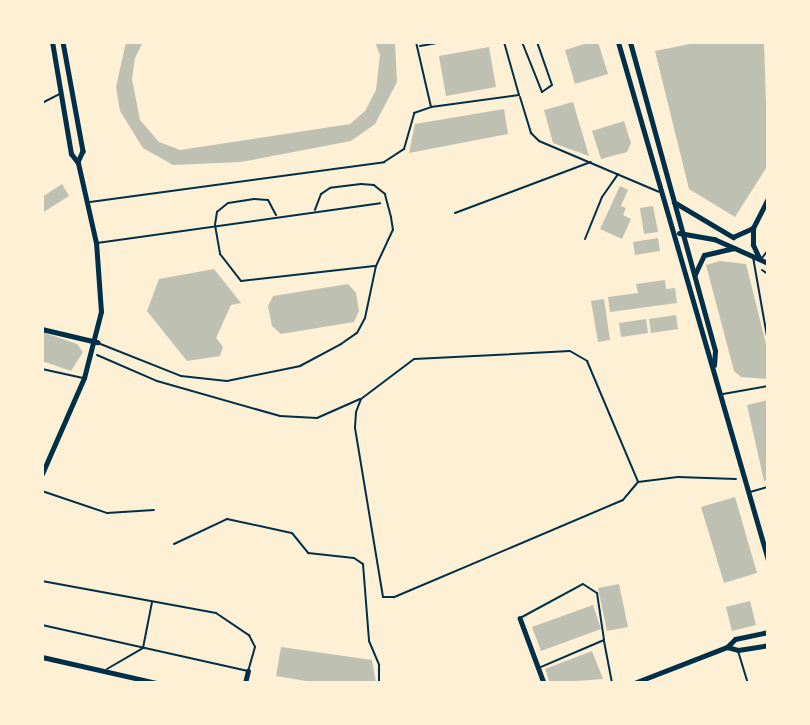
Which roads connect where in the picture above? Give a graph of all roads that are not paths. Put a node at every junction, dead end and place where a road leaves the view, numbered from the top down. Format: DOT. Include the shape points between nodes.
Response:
graph roads {
  1 [pos="52,42"];
  2 [pos="63,42"];
  3 [pos="416,42"];
  4 [pos="443,42"];
  5 [pos="504,42"];
  6 [pos="522,42"];
  7 [pos="537,42"];
  8 [pos="618,42"];
  9 [pos="631,42"];
  10 [pos="419,46"];
  11 [pos="72,92"];
  12 [pos="61,94"];
  13 [pos="519,95"];
  14 [pos="42,103"];
  15 [pos="431,107"];
  16 [pos="592,161"];
  17 [pos="78,163"];
  18 [pos="619,173"];
  19 [pos="660,192"];
  20 [pos="768,198"];
  21 [pos="674,201"];
  22 [pos="87,203"];
  23 [pos="380,203"];
  24 [pos="315,210"];
  25 [pos="455,213"];
  26 [pos="276,216"];
  27 [pos="753,228"];
  28 [pos="682,233"];
  29 [pos="673,235"];
  30 [pos="585,239"];
  31 [pos="96,243"];
  32 [pos="737,248"];
  33 [pos="768,250"];
  34 [pos="758,257"];
  35 [pos="768,263"];
  36 [pos="376,266"];
  37 [pos="695,278"];
  38 [pos="42,329"];
  39 [pos="767,333"];
  40 [pos="97,342"];
  41 [pos="768,342"];
  42 [pos="714,365"];
  43 [pos="42,369"];
  44 [pos="84,378"];
  45 [pos="768,386"];
  46 [pos="722,394"];
  47 [pos="42,474"];
  48 [pos="768,487"];
  49 [pos="42,491"];
  50 [pos="750,492"];
  51 [pos="155,510"];
  52 [pos="174,544"];
  53 [pos="768,559"];
  54 [pos="42,581"];
  55 [pos="152,601"];
  56 [pos="520,618"];
  57 [pos="42,625"];
  58 [pos="766,631"];
  59 [pos="604,640"];
  60 [pos="768,645"];
  61 [pos="727,647"];
  62 [pos="143,648"];
  63 [pos="738,650"];
  64 [pos="42,657"];
  65 [pos="540,667"];
  66 [pos="103,671"];
  67 [pos="248,671"];
  68 [pos="156,683"];
  69 [pos="246,683"];
  70 [pos="379,683"];
  71 [pos="544,683"];
  72 [pos="612,683"];
  73 [pos="634,683"];
  74 [pos="748,683"];
  1 -- 12 [label="street"];
  2 -- 11 [label="street"];
  3 -- 10 [label="lane"];
  4 -- 10 [label="lane"];
  5 -- 13 [label="lane"];
  6 -- 7 [label="lane" via="542,92 552,85"];
  8 -- 19 [label="street"];
  9 -- 21 [label="street"];
  10 -- 15 [label="lane"];
  11 -- 12 [label="street"];
  11 -- 17 [label="street" via="83,151"];
  12 -- 14 [label="lane"];
  12 -- 17 [label="street" via="71,154"];
  13 -- 15 [label="lane"];
  13 -- 16 [label="lane" via="535,138"];
  15 -- 22 [label="lane" via="414,113 404,149 384,162"];
  16 -- 18 [label="lane"];
  16 -- 25 [label="lane"];
  17 -- 22 [label="street"];
  18 -- 19 [label="lane"];
  18 -- 30 [label="lane" via="602,197"];
  19 -- 29 [label="street"];
  20 -- 27 [label="street"];
  21 -- 27 [label="street" via="733,237"];
  21 -- 28 [label="street"];
  22 -- 31 [label="street"];
  23 -- 24 [label="lane"];
  24 -- 26 [label="lane"];
  24 -- 36 [label="lane" via="321,194 330,188 374,185 385,194 393,230"];
  26 -- 31 [label="lane"];
  26 -- 36 [label="lane" via="268,200 254,199 228,203 214,218 220,254 241,281"];
  27 -- 34 [label="street"];
  28 -- 29 [label="street"];
  28 -- 32 [label="street"];
  28 -- 37 [label="street"];
  29 -- 42 [label="street" via="706,354"];
  31 -- 40 [label="street" via="101,312"];
  32 -- 34 [label="street"];
  32 -- 37 [label="street" via="704,255 697,263"];
  33 -- 34 [label="lane"];
  34 -- 35 [label="street"];
  34 -- 39 [label="lane"];
  36 -- 40 [label="lane" via="357,333 300,366 227,380 202,380"];
  37 -- 42 [label="street" via="715,351"];
  38 -- 40 [label="street"];
  39 -- 41 [label="lane"];
  40 -- 44 [label="street"];
  42 -- 46 [label="street"];
  43 -- 44 [label="lane"];
  44 -- 47 [label="street"];
  45 -- 46 [label="lane"];
  46 -- 50 [label="street"];
  48 -- 50 [label="lane"];
  49 -- 51 [label="lane" via="107,513"];
  50 -- 53 [label="street"];
  52 -- 70 [label="lane" via="227,519 292,533 309,553 354,558 363,564 369,642 379,665"];
  54 -- 55 [label="lane"];
  55 -- 62 [label="lane"];
  55 -- 67 [label="lane" via="216,612 249,635 255,647"];
  56 -- 59 [label="lane" via="583,584 597,593"];
  56 -- 65 [label="street"];
  57 -- 62 [label="lane"];
  58 -- 61 [label="street" via="735,639"];
  59 -- 65 [label="lane"];
  59 -- 72 [label="lane"];
  60 -- 63 [label="street"];
  61 -- 63 [label="street"];
  61 -- 73 [label="street"];
  62 -- 66 [label="lane"];
  62 -- 67 [label="lane"];
  63 -- 74 [label="lane"];
  64 -- 66 [label="street"];
  65 -- 71 [label="street"];
  66 -- 68 [label="street"];
  67 -- 69 [label="street"];
}
